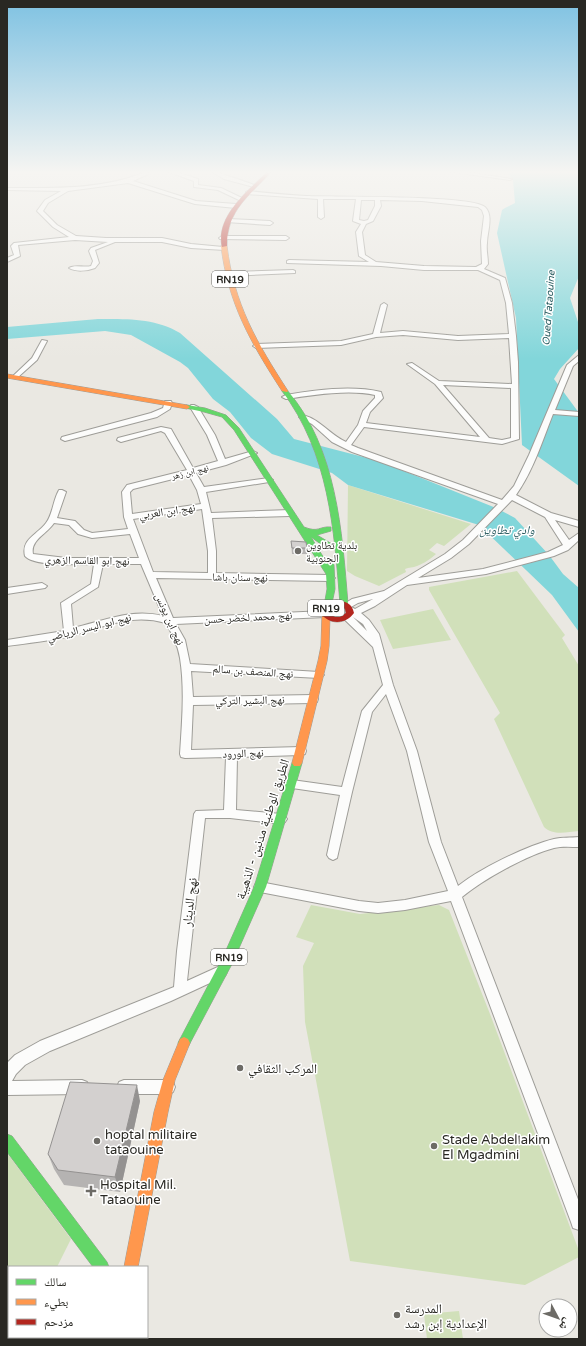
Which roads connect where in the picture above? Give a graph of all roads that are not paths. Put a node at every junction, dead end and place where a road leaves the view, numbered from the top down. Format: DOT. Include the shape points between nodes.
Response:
graph roads {
  1 [pos="67,234"];
  2 [pos="223,234"];
  3 [pos="359,234"];
  4 [pos="485,234"];
  5 [pos="74,238"];
  6 [pos="222,238"];
  7 [pos="286,238"];
  8 [pos="118,240"];
  9 [pos="223,249"];
  10 [pos="7,260"];
  11 [pos="289,262"];
  12 [pos="380,264"];
  13 [pos="72,268"];
  14 [pos="480,269"];
  15 [pos="293,272"];
  16 [pos="229,274"];
  17 [pos="384,305"];
  18 [pos="376,335"];
  19 [pos="513,336"];
  20 [pos="44,341"];
  21 [pos="256,346"];
  22 [pos="579,357"];
  23 [pos="410,364"];
  24 [pos="11,376"];
  25 [pos="437,383"];
  26 [pos="514,386"];
  27 [pos="287,395"];
  28 [pos="168,403"];
  29 [pos="194,407"];
  30 [pos="550,412"];
  31 [pos="579,414"];
  32 [pos="303,422"];
  33 [pos="362,425"];
  34 [pos="65,439"];
  35 [pos="486,439"];
  36 [pos="121,440"];
  37 [pos="347,446"];
  38 [pos="253,453"];
  39 [pos="223,463"];
  40 [pos="314,465"];
  41 [pos="190,472"];
  42 [pos="269,480"];
  43 [pos="128,489"];
  44 [pos="201,490"];
  45 [pos="62,492"];
  46 [pos="511,496"];
  47 [pos="501,505"];
  48 [pos="205,506"];
  49 [pos="324,508"];
  50 [pos="290,513"];
  51 [pos="548,515"];
  52 [pos="208,516"];
  53 [pos="128,517"];
  54 [pos="52,521"];
  55 [pos="297,524"];
  56 [pos="579,524"];
  57 [pos="331,525"];
  58 [pos="133,531"];
  59 [pos="307,531"];
  60 [pos="579,536"];
  61 [pos="334,546"];
  62 [pos="568,546"];
  63 [pos="145,561"];
  64 [pos="100,562"];
  65 [pos="150,575"];
  66 [pos="212,577"];
  67 [pos="331,577"];
  68 [pos="404,582"];
  69 [pos="42,586"];
  70 [pos="7,591"];
  71 [pos="326,611"];
  72 [pos="347,612"];
  73 [pos="170,621"];
  74 [pos="69,633"];
  75 [pos="7,644"];
  76 [pos="325,644"];
  77 [pos="186,667"];
  78 [pos="319,675"];
  79 [pos="388,685"];
  80 [pos="313,700"];
  81 [pos="188,701"];
  82 [pos="301,750"];
  83 [pos="232,753"];
  84 [pos="186,754"];
  85 [pos="292,784"];
  86 [pos="346,792"];
  87 [pos="230,814"];
  88 [pos="281,819"];
  89 [pos="579,842"];
  90 [pos="333,855"];
  91 [pos="260,887"];
  92 [pos="456,895"];
  93 [pos="222,971"];
  94 [pos="180,990"];
  95 [pos="7,1076"];
  96 [pos="99,1087"];
  97 [pos="114,1087"];
  98 [pos="168,1087"];
  99 [pos="7,1088"];
  100 [pos="7,1141"];
  101 [pos="579,1222"];
  102 [pos="101,1266"];
  103 [pos="131,1266"];
  1 -- 5 [label="street"];
  2 -- 6 [label="main road, الطريق الوطنية مدنين - الذهيبة / RN19"];
  3 -- 12 [label="street" via="362,257"];
  4 -- 14 [label="street" via="485,264"];
  5 -- 8 [label="street"];
  5 -- 10 [label="street" via="16,244 14,246 17,256"];
  6 -- 7 [label="street"];
  6 -- 9 [label="main road, الطريق الوطنية مدنين - الذهيبة / RN19"];
  8 -- 9 [label="street" via="162,240"];
  8 -- 13 [label="street" via="93,249 96,256 93,267"];
  9 -- 16 [label="main road, الطريق الوطنية مدنين - الذهيبة / RN19"];
  11 -- 12 [label="street"];
  12 -- 14 [label="street"];
  14 -- 19 [label="street" via="503,279"];
  15 -- 16 [label="street"];
  16 -- 21 [label="main road, الطريق الوطنية مدنين - الذهيبة / RN19" via="247,331"];
  17 -- 18 [label="street"];
  18 -- 19 [label="street" via="413,333 463,338"];
  18 -- 21 [label="street" via="341,343"];
  19 -- 26 [label="street"];
  20 -- 24 [label="street" via="34,359"];
  21 -- 27 [label="main road, الطريق الوطنية مدنين - الذهيبة / RN19"];
  22 -- 30 [label="street" via="570,365"];
  23 -- 25 [label="street"];
  24 -- 28 [label="main road"];
  25 -- 26 [label="street"];
  25 -- 35 [label="street"];
  26 -- 35 [label="street" via="515,439 502,442"];
  27 -- 32 [label="main road, الطريق الوطنية مدنين - الذهيبة / RN19"];
  27 -- 33 [label="street" via="374,392 380,396 367,411"];
  28 -- 29 [label="main road"];
  28 -- 34 [label="street" via="166,409 154,415"];
  29 -- 38 [label="main road" via="224,416 237,429"];
  29 -- 39 [label="street" via="211,435"];
  30 -- 31 [label="street"];
  30 -- 46 [label="street" via="533,455"];
  32 -- 37 [label="street" via="315,422 328,435"];
  32 -- 40 [label="main road, الطريق الوطنية مدنين - الذهيبة / RN19"];
  32 -- 57 [label="main road, الطريق الوطنية مدنين - الذهيبة / RN19" via="317,443 326,469"];
  33 -- 35 [label="street"];
  33 -- 37 [label="street"];
  36 -- 41 [label="street" via="160,429 168,432"];
  37 -- 47 [label="street"];
  38 -- 39 [label="street, نهج ابن زهر"];
  38 -- 42 [label="main road"];
  39 -- 41 [label="street, نهج ابن زهر"];
  41 -- 43 [label="street, نهج ابن زهر" via="137,484"];
  41 -- 44 [label="street"];
  42 -- 44 [label="street"];
  42 -- 50 [label="main road"];
  43 -- 53 [label="street, نهج ابن يونس"];
  44 -- 48 [label="street"];
  45 -- 54 [label="street"];
  46 -- 47 [label="street"];
  46 -- 51 [label="street"];
  47 -- 68 [label="street" via="466,542 448,556"];
  48 -- 52 [label="street"];
  48 -- 53 [label="street, نهج ابن العربي"];
  49 -- 57 [label="main road, الطريق الوطنية مدنين - الذهيبة / RN19"];
  50 -- 52 [label="street"];
  50 -- 55 [label="main road"];
  51 -- 56 [label="street"];
  51 -- 62 [label="street"];
  52 -- 66 [label="street"];
  53 -- 58 [label="street, نهج ابن يونس"];
  54 -- 58 [label="street" via="73,522 81,532 88,534"];
  54 -- 64 [label="street, نهج ابو القاسم الزهري" via="30,541 30,556 40,560"];
  55 -- 59 [label="main road"];
  55 -- 67 [label="main road"];
  57 -- 59 [label="main road" via="315,533"];
  57 -- 61 [label="main road, الطريق الوطنية مدنين - الذهيبة / RN19"];
  58 -- 63 [label="street, نهج ابن يونس"];
  59 -- 61 [label="main road"];
  60 -- 62 [label="street"];
  61 -- 67 [label="main road, الطريق الوطنية مدنين - الذهيبة / RN19"];
  61 -- 72 [label="main road, الطريق الوطنية مدنين - الذهيبة / RN19"];
  62 -- 68 [label="street" via="559,552 483,572"];
  63 -- 64 [label="street, نهج ابو القاسم الزهري"];
  63 -- 65 [label="street, نهج ابن يونس"];
  64 -- 74 [label="street" via="95,585 66,603"];
  65 -- 66 [label="street, نهج سنان باشا"];
  65 -- 73 [label="street, نهج ابن يونس"];
  66 -- 67 [label="street, نهج سنان باشا"];
  67 -- 71 [label="main road, الطريق الوطنية مدنين - الذهيبة / RN19"];
  68 -- 72 [label="street" via="372,604"];
  69 -- 70 [label="street"];
  71 -- 72 [label="main road, RN19" via="334,619"];
  71 -- 72 [label="main road, RN19" via="337,603"];
  71 -- 73 [label="street, نهج محمد لخضر حسن"];
  71 -- 76 [label="main road, الطريق الوطنية مدنين - الذهيبة / RN19"];
  72 -- 76 [label="main road, الطريق الوطنية مدنين - الذهيبة / RN19"];
  72 -- 79 [label="street" via="376,645"];
  73 -- 74 [label="street, نهج ابو اليسر الرياضي" via="139,614"];
  73 -- 77 [label="street, نهج ابن يونس" via="180,640"];
  74 -- 75 [label="street, نهج ابو اليسر الرياضي"];
  76 -- 78 [label="main road, الطريق الوطنية مدنين - الذهيبة / RN19"];
  77 -- 78 [label="street, نهج المنصف بن سالم"];
  77 -- 81 [label="street, نهج ابن يونس"];
  78 -- 80 [label="main road, الطريق الوطنية مدنين - الذهيبة / RN19"];
  79 -- 86 [label="street" via="367,711"];
  79 -- 92 [label="street" via="412,751 435,842"];
  80 -- 81 [label="street, نهج البشير التركي"];
  80 -- 82 [label="main road, الطريق الوطنية مدنين - الذهيبة / RN19"];
  81 -- 84 [label="street, نهج ابن يونس"];
  82 -- 83 [label="street, نهج الورود"];
  82 -- 85 [label="main road, الطريق الوطنية مدنين - الذهيبة / RN19"];
  83 -- 84 [label="street, نهج الورود"];
  83 -- 87 [label="street"];
  85 -- 86 [label="street"];
  85 -- 88 [label="main road, الطريق الوطنية مدنين - الذهيبة / RN19"];
  86 -- 90 [label="street"];
  87 -- 88 [label="street"];
  87 -- 94 [label="street, نهج الدينار" via="200,814 183,945"];
  88 -- 91 [label="main road, الطريق الوطنية مدنين - الذهيبة / RN19"];
  89 -- 92 [label="street" via="556,843 531,851 472,882"];
  91 -- 92 [label="street" via="378,908"];
  91 -- 93 [label="main road, الطريق الوطنية مدنين - الذهيبة / RN19"];
  92 -- 101 [label="street"];
  93 -- 94 [label="street"];
  93 -- 98 [label="main road, الطريق الوطنية مدنين - الذهيبة / RN19" via="181,1048"];
  94 -- 95 [label="street" via="45,1046 20,1060"];
  96 -- 99 [label="street"];
  97 -- 98 [label="street"];
  98 -- 103 [label="main road, الطريق الوطنية مدنين - الذهيبة / RN19"];
  100 -- 102 [label="main road"];
}
